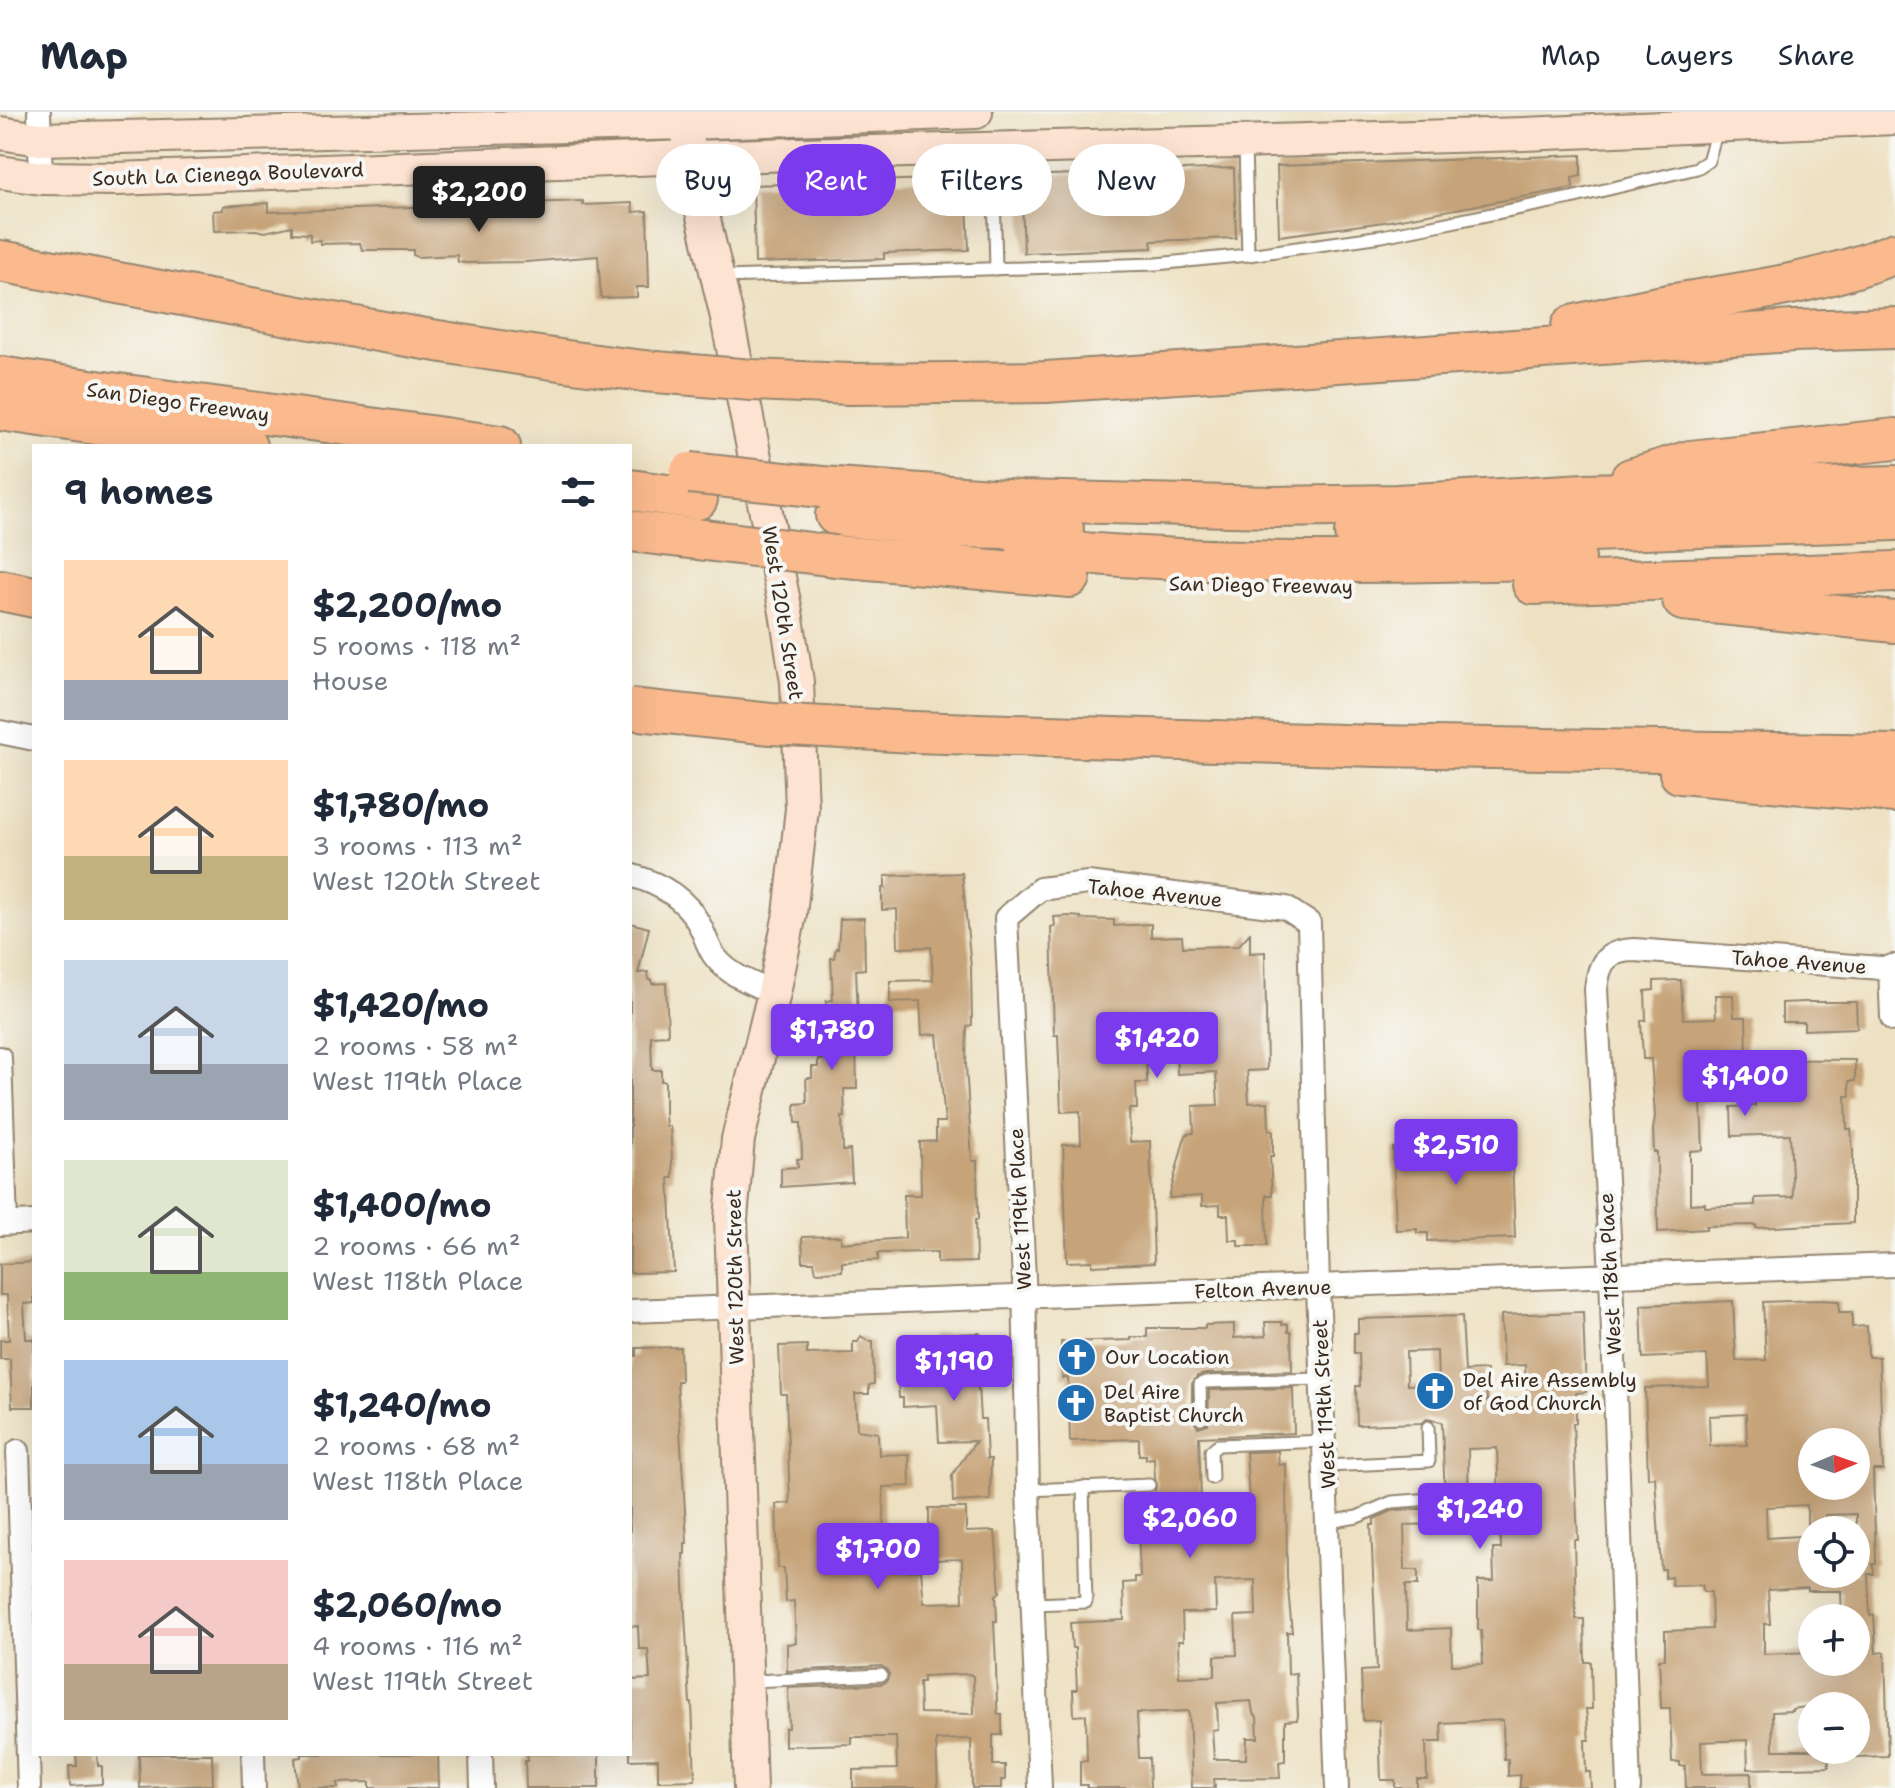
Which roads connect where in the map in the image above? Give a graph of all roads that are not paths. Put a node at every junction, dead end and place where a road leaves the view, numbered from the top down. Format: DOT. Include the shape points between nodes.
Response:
graph roads {
  1 [pos="976,112"];
  2 [pos="687,118"];
  3 [pos="1895,118"];
  4 [pos="1524,123"];
  5 [pos="39,125"];
  6 [pos="1718,125"];
  7 [pos="0,133"];
  8 [pos="1244,142"];
  9 [pos="688,144"];
  10 [pos="1052,147"];
  11 [pos="912,150"];
  12 [pos="761,155"];
  13 [pos="656,158"];
  14 [pos="0,172"];
  15 [pos="41,178"];
  16 [pos="704,216"];
  17 [pos="995,216"];
  18 [pos="1895,253"];
  19 [pos="1248,255"];
  20 [pos="0,261"];
  21 [pos="996,269"];
  22 [pos="719,277"];
  23 [pos="1895,328"];
  24 [pos="0,350"];
  25 [pos="1431,356"];
  26 [pos="0,377"];
  27 [pos="0,399"];
  28 [pos="193,406"];
  29 [pos="0,410"];
  30 [pos="0,434"];
  31 [pos="1895,439"];
  32 [pos="67,444"];
  33 [pos="232,444"];
  34 [pos="303,444"];
  35 [pos="487,444"];
  36 [pos="632,466"];
  37 [pos="1895,486"];
  38 [pos="632,490"];
  39 [pos="1585,494"];
  40 [pos="632,504"];
  41 [pos="698,507"];
  42 [pos="1895,520"];
  43 [pos="828,521"];
  44 [pos="632,530"];
  45 [pos="1895,547"];
  46 [pos="1895,572"];
  47 [pos="1536,584"];
  48 [pos="0,590"];
  49 [pos="32,597"];
  50 [pos="1895,622"];
  51 [pos="632,709"];
  52 [pos="0,732"];
  53 [pos="32,739"];
  54 [pos="1377,746"];
  55 [pos="1895,755"];
  56 [pos="1895,792"];
  57 [pos="632,876"];
  58 [pos="1006,918"];
  59 [pos="1309,923"];
  60 [pos="1609,956"];
  61 [pos="1894,969"];
  62 [pos="774,993"];
  63 [pos="1895,1017"];
  64 [pos="0,1058"];
  65 [pos="32,1222"];
  66 [pos="3,1224"];
  67 [pos="1895,1265"];
  68 [pos="1611,1275"];
  69 [pos="1318,1287"];
  70 [pos="1025,1296"];
  71 [pos="733,1307"];
  72 [pos="632,1311"];
  73 [pos="1323,1379"];
  74 [pos="1201,1419"];
  75 [pos="1428,1427"];
  76 [pos="1326,1441"];
  77 [pos="17,1451"];
  78 [pos="1327,1466"];
  79 [pos="1212,1478"];
  80 [pos="1149,1485"];
  81 [pos="1083,1487"];
  82 [pos="1028,1490"];
  83 [pos="1432,1499"];
  84 [pos="1329,1522"];
  85 [pos="1033,1604"];
  86 [pos="881,1675"];
  87 [pos="746,1681"];
  88 [pos="253,1756"];
  89 [pos="481,1756"];
  90 [pos="29,1788"];
  91 [pos="254,1788"];
  92 [pos="482,1788"];
  93 [pos="750,1788"];
  94 [pos="1040,1788"];
  95 [pos="1337,1788"];
  96 [pos="1629,1788"];
  1 -- 2 [label="main road, South La Cienega Boulevard"];
  2 -- 5 [label="main road, South La Cienega Boulevard"];
  2 -- 9 [label="main road, West 120th Street"];
  3 -- 6 [label="main road, South La Cienega Boulevard"];
  4 -- 6 [label="main road, South La Cienega Boulevard"];
  4 -- 8 [label="main road, South La Cienega Boulevard"];
  5 -- 7 [label="main road, South La Cienega Boulevard"];
  5 -- 15 [label="street"];
  6 -- 19 [label="lane" via="1708,161 1697,168 1397,233"];
  8 -- 10 [label="main road, South La Cienega Boulevard"];
  8 -- 19 [label="lane"];
  11 -- 12 [label="main road, South La Cienega Boulevard"];
  13 -- 15 [label="main road, South La Cienega Boulevard"];
  14 -- 15 [label="main road, South La Cienega Boulevard"];
  16 -- 22 [label="main road, West 120th Street"];
  17 -- 21 [label="lane"];
  18 -- 25 [label="highway" via="1784,287 1669,305"];
  19 -- 21 [label="lane"];
  20 -- 25 [label="highway, bridge" via="412,337 644,371 752,380 1046,382"];
  21 -- 22 [label="lane"];
  22 -- 62 [label="main road, West 120th Street" via="797,682 802,809"];
  23 -- 25 [label="highway"];
  24 -- 28 [label="highway" via="153,374"];
  26 -- 28 [label="highway, San Diego Freeway"];
  27 -- 34 [label="highway"];
  28 -- 35 [label="highway, San Diego Freeway"];
  29 -- 33 [label="highway"];
  30 -- 32 [label="highway"];
  31 -- 39 [label="highway" via="1690,461"];
  36 -- 41 [label="highway, San Diego Freeway"];
  37 -- 39 [label="highway, San Diego Freeway"];
  38 -- 41 [label="highway"];
  39 -- 43 [label="highway, San Diego Freeway" via="1273,507 1020,501"];
  40 -- 41 [label="highway"];
  41 -- 43 [label="highway, San Diego Freeway, bridge"];
  41 -- 43 [label="highway, San Diego Freeway, bridge"];
  41 -- 44 [label="highway, San Diego Freeway"];
  42 -- 43 [label="highway" via="1590,531 1266,534"];
  43 -- 45 [label="highway" via="1047,550 1249,561 1453,561"];
  43 -- 47 [label="highway, San Diego Freeway" via="1137,582 1273,587"];
  46 -- 47 [label="highway, San Diego Freeway"];
  47 -- 50 [label="highway"];
  48 -- 49 [label="highway"];
  51 -- 54 [label="highway, bridge" via="913,732"];
  52 -- 53 [label="street"];
  54 -- 55 [label="highway"];
  54 -- 56 [label="highway"];
  57 -- 62 [label="street" via="670,891 687,905 718,961"];
  58 -- 59 [label="street, Tahoe Avenue" via="1040,889 1088,883 1286,908"];
  58 -- 70 [label="street, West 119th Place"];
  59 -- 69 [label="street, West 119th Street"];
  60 -- 61 [label="street, Tahoe Avenue" via="1634,950"];
  60 -- 68 [label="street, West 118th Place" via="1598,970 1596,989"];
  61 -- 63 [label="street"];
  62 -- 71 [label="main road, West 120th Street" via="738,1139 731,1219"];
  64 -- 66 [label="street"];
  65 -- 66 [label="street"];
  67 -- 68 [label="street, Felton Avenue"];
  68 -- 69 [label="street, Felton Avenue"];
  68 -- 96 [label="street, West 118th Place"];
  69 -- 70 [label="street, Felton Avenue"];
  69 -- 73 [label="street, West 119th Street"];
  70 -- 71 [label="street, Felton Avenue"];
  70 -- 82 [label="street, West 119th Place"];
  71 -- 72 [label="street, Felton Avenue"];
  71 -- 87 [label="main road, West 120th Street"];
  73 -- 74 [label="lane" via="1205,1382 1200,1384"];
  73 -- 76 [label="street, West 119th Street"];
  75 -- 78 [label="lane" via="1429,1461"];
  76 -- 78 [label="street, West 119th Street"];
  76 -- 79 [label="lane" via="1218,1445 1211,1451"];
  77 -- 90 [label="street"];
  78 -- 84 [label="street, West 119th Street"];
  80 -- 81 [label="lane"];
  81 -- 82 [label="lane"];
  81 -- 85 [label="lane" via="1086,1602"];
  82 -- 85 [label="street, West 119th Place"];
  83 -- 84 [label="lane" via="1392,1502"];
  84 -- 95 [label="street, West 119th Street"];
  85 -- 94 [label="street, West 119th Place"];
  86 -- 87 [label="lane"];
  87 -- 93 [label="main road, West 120th Street"];
  88 -- 91 [label="street"];
  89 -- 92 [label="street"];
}
